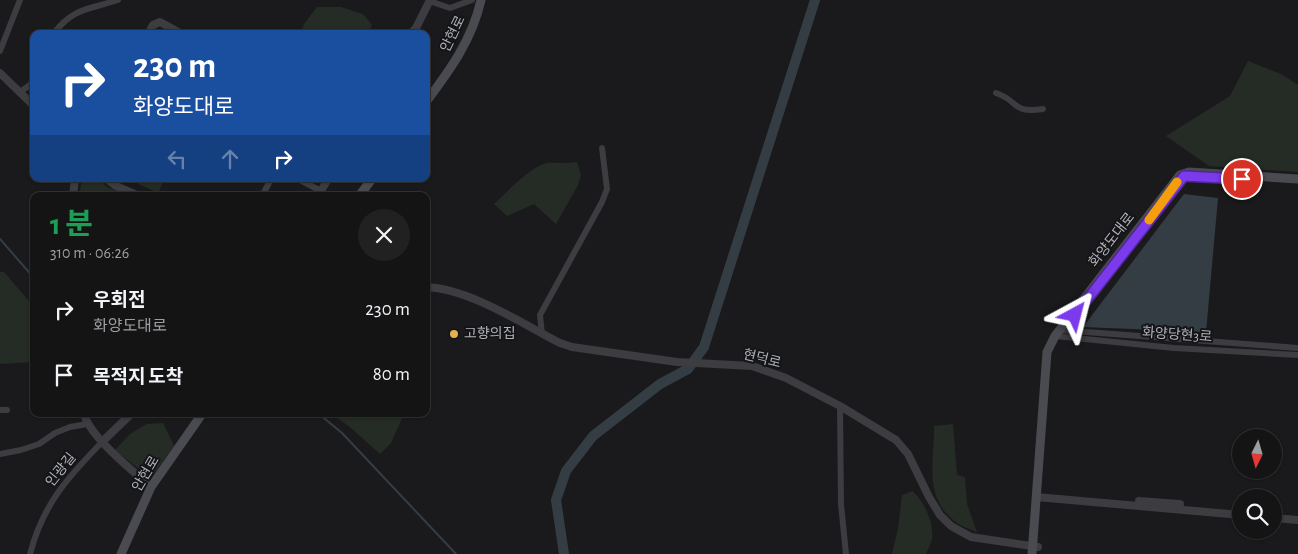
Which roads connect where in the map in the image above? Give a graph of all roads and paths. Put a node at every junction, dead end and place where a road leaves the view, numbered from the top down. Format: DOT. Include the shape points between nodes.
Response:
graph roads {
  1 [pos="20,0"];
  2 [pos="118,0"];
  3 [pos="472,0"];
  4 [pos="481,0"];
  5 [pos="429,1"];
  6 [pos="56,30"];
  7 [pos="150,30"];
  8 [pos="175,30"];
  9 [pos="414,30"];
  10 [pos="0,51"];
  11 [pos="0,73"];
  12 [pos="30,85"];
  13 [pos="20,92"];
  14 [pos="996,93"];
  15 [pos="430,97"];
  16 [pos="30,102"];
  17 [pos="1043,109"];
  18 [pos="602,148"];
  19 [pos="1298,179"];
  20 [pos="110,182"];
  21 [pos="303,182"];
  22 [pos="370,182"];
  23 [pos="1298,184"];
  24 [pos="130,192"];
  25 [pos="318,192"];
  26 [pos="362,192"];
  27 [pos="430,287"];
  28 [pos="1059,333"];
  29 [pos="542,334"];
  30 [pos="1298,348"];
  31 [pos="1298,356"];
  32 [pos="840,406"];
  33 [pos="85,417"];
  34 [pos="128,417"];
  35 [pos="200,417"];
  36 [pos="87,424"];
  37 [pos="103,441"];
  38 [pos="0,454"];
  39 [pos="152,487"];
  40 [pos="1039,495"];
  41 [pos="1232,509"];
  42 [pos="1232,514"];
  43 [pos="1282,514"];
  44 [pos="1298,515"];
  45 [pos="1282,519"];
  46 [pos="1298,520"];
  47 [pos="1035,550"];
  48 [pos="30,554"];
  49 [pos="120,554"];
  50 [pos="846,554"];
  1 -- 10 [label="street"];
  2 -- 6 [label="street" via="83,9 67,17"];
  3 -- 5 [label="street" via="450,8"];
  4 -- 15 [label="main road, 안현로" via="469,38"];
  5 -- 9 [label="street"];
  7 -- 8 [label="street" via="160,22"];
  11 -- 13 [label="street"];
  12 -- 13 [label="street"];
  13 -- 16 [label="street"];
  14 -- 17 [label="street" via="1006,96 1025,111"];
  18 -- 29 [label="street" via="607,189 540,315"];
  19 -- 28 [label="main road, 화양도대로" via="1188,172 1180,175"];
  20 -- 24 [label="street"];
  21 -- 25 [label="street"];
  22 -- 26 [label="main road"];
  23 -- 28 [label="main road, 화양도대로" via="1184,176"];
  27 -- 29 [label="street, 현덕로" via="466,295"];
  28 -- 30 [label="street, 화양당현3로"];
  28 -- 31 [label="street, 화양당현3로" via="1174,348"];
  28 -- 40 [label="main road, 화양도대로" via="1047,352"];
  29 -- 32 [label="street, 현덕로" via="584,349 762,369"];
  32 -- 47 [label="street, 현덕로" via="896,440 908,454 940,515 951,526 971,537"];
  32 -- 50 [label="street" via="840,504"];
  33 -- 36 [label="street"];
  34 -- 37 [label="street, 인광길"];
  35 -- 39 [label="main road, 안현로"];
  36 -- 37 [label="street"];
  36 -- 38 [label="street" via="62,430 40,444"];
  37 -- 39 [label="street"];
  37 -- 48 [label="street, 인광길" via="69,477 50,505 36,532"];
  39 -- 49 [label="main road, 안현로"];
  40 -- 41 [label="street"];
  40 -- 42 [label="street"];
  40 -- 47 [label="main road, 화양도대로"];
  43 -- 44 [label="street"];
  45 -- 46 [label="street"];
}
